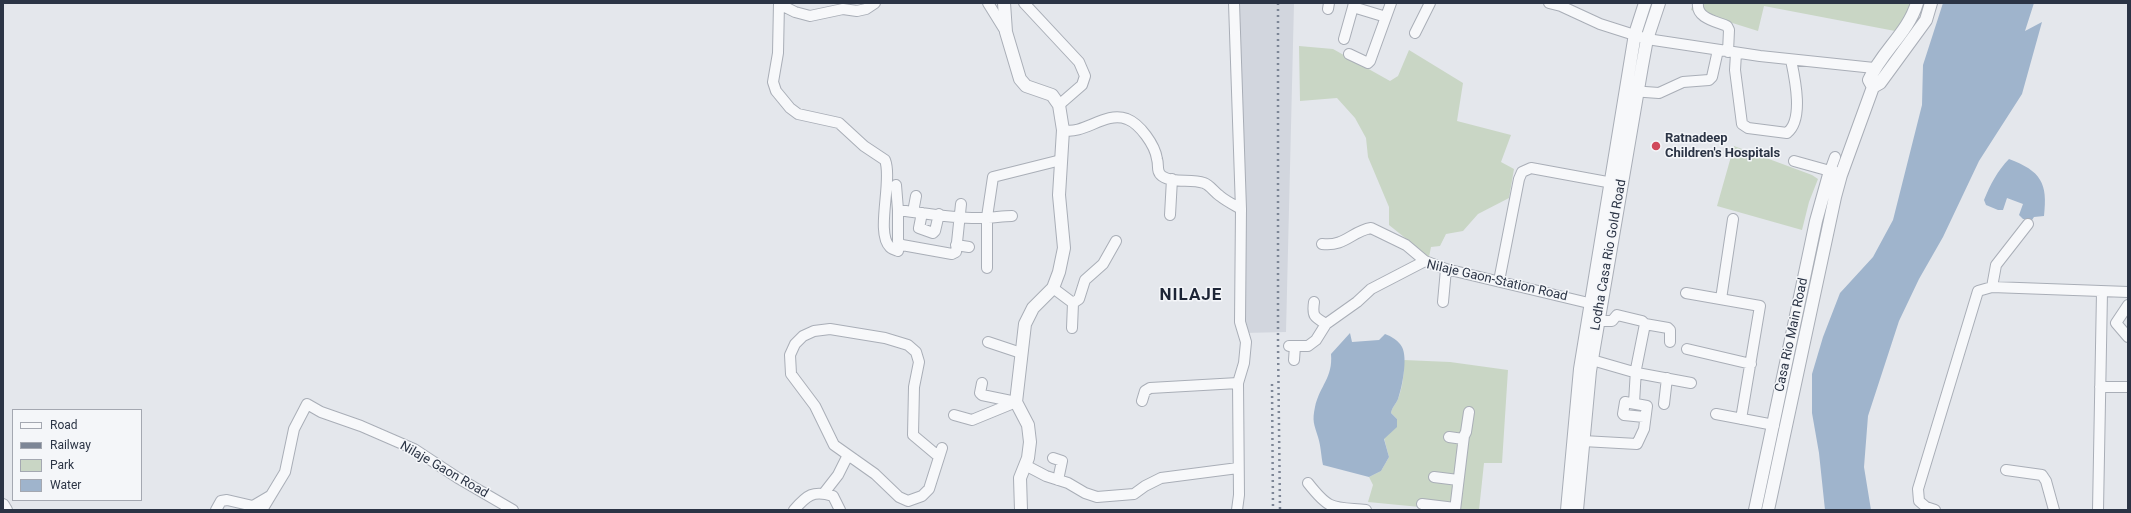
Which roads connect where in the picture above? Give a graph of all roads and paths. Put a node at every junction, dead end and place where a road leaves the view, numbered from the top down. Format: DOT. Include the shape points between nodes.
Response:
graph roads {
  1 [pos="779,3"];
  2 [pos="875,3"];
  3 [pos="988,3"];
  4 [pos="1004,3"];
  5 [pos="1024,3"];
  6 [pos="1234,3"];
  7 [pos="1391,3"];
  8 [pos="1430,3"];
  9 [pos="1549,3"];
  10 [pos="1645,3"];
  11 [pos="1659,3"];
  12 [pos="1698,3"];
  13 [pos="1917,3"];
  14 [pos="1931,3"];
  15 [pos="1354,5"];
  16 [pos="1571,7"];
  17 [pos="1386,17"];
  18 [pos="1006,32"];
  19 [pos="1415,33"];
  20 [pos="1635,34"];
  21 [pos="1344,39"];
  22 [pos="1647,39"];
  23 [pos="1718,50"];
  24 [pos="1732,52"];
  25 [pos="1349,54"];
  26 [pos="1791,60"];
  27 [pos="1874,68"];
  28 [pos="1873,87"];
  29 [pos="1631,91"];
  30 [pos="1059,105"];
  31 [pos="1063,130"];
  32 [pos="1835,157"];
  33 [pos="1061,160"];
  34 [pos="1794,161"];
  35 [pos="1835,173"];
  36 [pos="1172,179"];
  37 [pos="1616,183"];
  38 [pos="896,185"];
  39 [pos="916,196"];
  40 [pos="995,199"];
  41 [pos="961,204"];
  42 [pos="1241,208"];
  43 [pos="898,210"];
  44 [pos="918,212"];
  45 [pos="939,214"];
  46 [pos="1170,215"];
  47 [pos="960,216"];
  48 [pos="991,216"];
  49 [pos="1012,216"];
  50 [pos="1733,219"];
  51 [pos="2028,224"];
  52 [pos="1116,241"];
  53 [pos="1322,244"];
  54 [pos="956,245"];
  55 [pos="969,247"];
  56 [pos="898,251"];
  57 [pos="1425,261"];
  58 [pos="987,268"];
  59 [pos="1446,269"];
  60 [pos="1804,278"];
  61 [pos="1499,281"];
  62 [pos="1817,282"];
  63 [pos="1992,287"];
  64 [pos="1053,288"];
  65 [pos="2102,292"];
  66 [pos="2128,292"];
  67 [pos="1686,293"];
  68 [pos="1721,299"];
  69 [pos="1314,302"];
  70 [pos="1442,302"];
  71 [pos="1073,303"];
  72 [pos="1596,304"];
  73 [pos="2128,305"];
  74 [pos="1598,321"];
  75 [pos="1326,324"];
  76 [pos="1645,324"];
  77 [pos="1072,328"];
  78 [pos="2128,337"];
  79 [pos="988,342"];
  80 [pos="1670,342"];
  81 [pos="1687,349"];
  82 [pos="1021,353"];
  83 [pos="1294,360"];
  84 [pos="1592,360"];
  85 [pos="1751,364"];
  86 [pos="1636,373"];
  87 [pos="1667,378"];
  88 [pos="982,383"];
  89 [pos="1238,383"];
  90 [pos="1691,383"];
  91 [pos="2100,387"];
  92 [pos="2128,387"];
  93 [pos="1142,401"];
  94 [pos="1016,402"];
  95 [pos="1634,403"];
  96 [pos="1664,404"];
  97 [pos="1469,412"];
  98 [pos="1716,414"];
  99 [pos="954,415"];
  100 [pos="1644,417"];
  101 [pos="1741,419"];
  102 [pos="1774,425"];
  103 [pos="1449,437"];
  104 [pos="1463,439"];
  105 [pos="1583,441"];
  106 [pos="848,454"];
  107 [pos="1053,458"];
  108 [pos="1025,465"];
  109 [pos="1238,468"];
  110 [pos="2006,470"];
  111 [pos="1434,477"];
  112 [pos="1058,480"];
  113 [pos="1458,480"];
  114 [pos="1308,483"];
  115 [pos="824,494"];
  116 [pos="270,496"];
  117 [pos="1422,504"];
  118 [pos="3,505"];
  119 [pos="1455,509"];
  120 [pos="6,510"];
  121 [pos="216,510"];
  122 [pos="262,510"];
  123 [pos="513,510"];
  124 [pos="794,510"];
  125 [pos="840,510"];
  126 [pos="1021,510"];
  127 [pos="1237,510"];
  128 [pos="1366,510"];
  129 [pos="1567,510"];
  130 [pos="1577,510"];
  131 [pos="1755,510"];
  132 [pos="1768,510"];
  133 [pos="1935,510"];
  134 [pos="2054,510"];
  135 [pos="2098,510"];
  1 -- 2 [label="street" via="810,16 843,9 862,10"];
  1 -- 56 [label="street" via="778,53 773,82 776,92 798,114 839,123 864,146 885,160 887,172 884,228 886,241 890,247"];
  3 -- 18 [label="street"];
  4 -- 18 [label="street"];
  5 -- 30 [label="street" via="1079,62 1085,76 1082,85"];
  6 -- 42 [label="street"];
  7 -- 17 [label="street"];
  8 -- 19 [label="street"];
  9 -- 16 [label="street"];
  10 -- 20 [label="street, Lodha Casa Rio Gold Road"];
  11 -- 22 [label="street, Lodha Casa Rio Gold Road"];
  12 -- 24 [label="street" via="1697,10 1700,15 1727,26"];
  13 -- 27 [label="street" via="1912,18"];
  14 -- 28 [label="street, Casa Rio Main Road" via="1926,20 1880,83"];
  15 -- 17 [label="street"];
  15 -- 21 [label="street"];
  16 -- 20 [label="street" via="1600,24"];
  17 -- 25 [label="street" via="1370,61 1368,63"];
  18 -- 30 [label="street" via="1020,79 1026,86 1052,95"];
  20 -- 22 [label="street"];
  20 -- 29 [label="street, Lodha Casa Rio Gold Road"];
  22 -- 23 [label="street"];
  22 -- 29 [label="street, Lodha Casa Rio Gold Road"];
  23 -- 24 [label="street"];
  23 -- 29 [label="street" via="1712,77 1709,80 1683,82 1659,92"];
  24 -- 26 [label="street"];
  24 -- 26 [label="street" via="1742,124 1748,128 1787,133 1796,123 1797,92"];
  26 -- 27 [label="street"];
  27 -- 28 [label="street, Casa Rio Main Road" via="1869,80"];
  28 -- 35 [label="street, Casa Rio Main Road"];
  29 -- 37 [label="street, Lodha Casa Rio Gold Road"];
  30 -- 31 [label="street"];
  31 -- 33 [label="street"];
  31 -- 36 [label="street" via="1076,131 1108,118 1126,118 1134,122 1146,136 1157,158 1158,172 1161,176"];
  32 -- 35 [label="street"];
  33 -- 48 [label="street" via="993,177"];
  33 -- 64 [label="street" via="1059,195 1064,248"];
  34 -- 35 [label="street"];
  35 -- 60 [label="street, Casa Rio Main Road" via="1816,221"];
  35 -- 62 [label="street, Casa Rio Main Road"];
  36 -- 42 [label="street" via="1206,183 1219,195"];
  36 -- 46 [label="street"];
  37 -- 61 [label="street" via="1531,168 1522,172"];
  37 -- 72 [label="street, Lodha Casa Rio Gold Road"];
  38 -- 43 [label="street"];
  39 -- 44 [label="street"];
  40 -- 48 [label="street"];
  41 -- 47 [label="street"];
  42 -- 89 [label="street" via="1240,322 1246,342 1244,363"];
  43 -- 44 [label="street"];
  43 -- 54 [label="street" via="898,242 902,245 952,254 956,252"];
  44 -- 45 [label="street"];
  44 -- 45 [label="street" via="919,228 933,233"];
  45 -- 47 [label="street"];
  47 -- 48 [label="street"];
  47 -- 54 [label="street"];
  48 -- 49 [label="street"];
  48 -- 58 [label="street"];
  50 -- 68 [label="street"];
  51 -- 63 [label="street" via="1996,265"];
  52 -- 71 [label="street" via="1103,264 1085,280 1079,299"];
  53 -- 57 [label="street" via="1332,246 1371,228 1406,245"];
  54 -- 55 [label="street"];
  57 -- 59 [label="street, Nilaje Gaon-Station Road"];
  57 -- 75 [label="street, Nilaje Gaon-Station Road" via="1382,282"];
  59 -- 61 [label="street, Nilaje Gaon-Station Road"];
  59 -- 70 [label="street"];
  60 -- 62 [label="street"];
  60 -- 102 [label="street, Casa Rio Main Road"];
  61 -- 72 [label="street, Nilaje Gaon-Station Road"];
  62 -- 132 [label="street, Casa Rio Main Road"];
  63 -- 65 [label="street"];
  63 -- 133 [label="street" via="1978,291 1918,489 1919,501"];
  64 -- 71 [label="street"];
  64 -- 82 [label="street" via="1029,314"];
  65 -- 66 [label="street"];
  65 -- 91 [label="street"];
  67 -- 68 [label="street"];
  68 -- 85 [label="street" via="1760,306"];
  69 -- 75 [label="street" via="1314,316"];
  71 -- 77 [label="street"];
  72 -- 74 [label="street, Lodha Casa Rio Gold Road"];
  72 -- 129 [label="street, Lodha Casa Rio Gold Road" via="1580,369"];
  73 -- 78 [label="street" via="2116,323"];
  74 -- 76 [label="street" via="1612,321 1617,315 1642,320"];
  74 -- 84 [label="street, Lodha Casa Rio Gold Road"];
  75 -- 83 [label="street, Nilaje Gaon-Station Road" via="1316,340 1308,346 1292,346"];
  76 -- 80 [label="street" via="1668,328"];
  76 -- 86 [label="street"];
  79 -- 82 [label="street"];
  81 -- 85 [label="street"];
  82 -- 94 [label="street"];
  84 -- 86 [label="street"];
  84 -- 105 [label="street, Lodha Casa Rio Gold Road"];
  85 -- 101 [label="street"];
  86 -- 87 [label="street"];
  86 -- 95 [label="street"];
  87 -- 90 [label="street"];
  87 -- 96 [label="street"];
  88 -- 94 [label="street" via="982,395"];
  89 -- 93 [label="street" via="1150,388 1145,391"];
  89 -- 109 [label="street"];
  91 -- 92 [label="street"];
  91 -- 135 [label="street"];
  94 -- 99 [label="street" via="972,420"];
  94 -- 108 [label="street" via="1028,425 1030,442"];
  95 -- 100 [label="street" via="1646,406"];
  95 -- 100 [label="street" via="1625,402 1623,414"];
  97 -- 104 [label="street"];
  98 -- 101 [label="street"];
  100 -- 105 [label="street" via="1644,429 1637,444"];
  101 -- 102 [label="street"];
  102 -- 131 [label="street, Casa Rio Main Road"];
  103 -- 104 [label="street"];
  104 -- 113 [label="street"];
  105 -- 130 [label="street, Lodha Casa Rio Gold Road"];
  106 -- 106 [label="street" via="834,444 815,406 791,374 790,355 795,344 803,336 814,331 830,329 885,338 908,345 916,352 919,362 914,387 915,411 912,431 913,435 940,452 929,489 922,496 908,501 899,497 875,474"];
  106 -- 115 [label="street" via="838,475"];
  107 -- 112 [label="street" via="1062,461"];
  108 -- 112 [label="street"];
  108 -- 126 [label="street" via="1020,478"];
  109 -- 112 [label="street" via="1161,478 1134,494 1119,496 1090,496"];
  109 -- 127 [label="street"];
  110 -- 134 [label="street" via="2042,475"];
  111 -- 113 [label="street"];
  113 -- 119 [label="street"];
  114 -- 128 [label="street" via="1321,500 1330,506"];
  115 -- 124 [label="street" via="820,492 805,497"];
  115 -- 125 [label="street" via="833,496"];
  116 -- 121 [label="street" via="253,506 221,501"];
  116 -- 122 [label="street"];
  116 -- 123 [label="street, Nilaje Gaon Road" via="285,472 294,429 307,404 414,449"];
  117 -- 119 [label="street"];
  118 -- 120 [label="street"];
}
